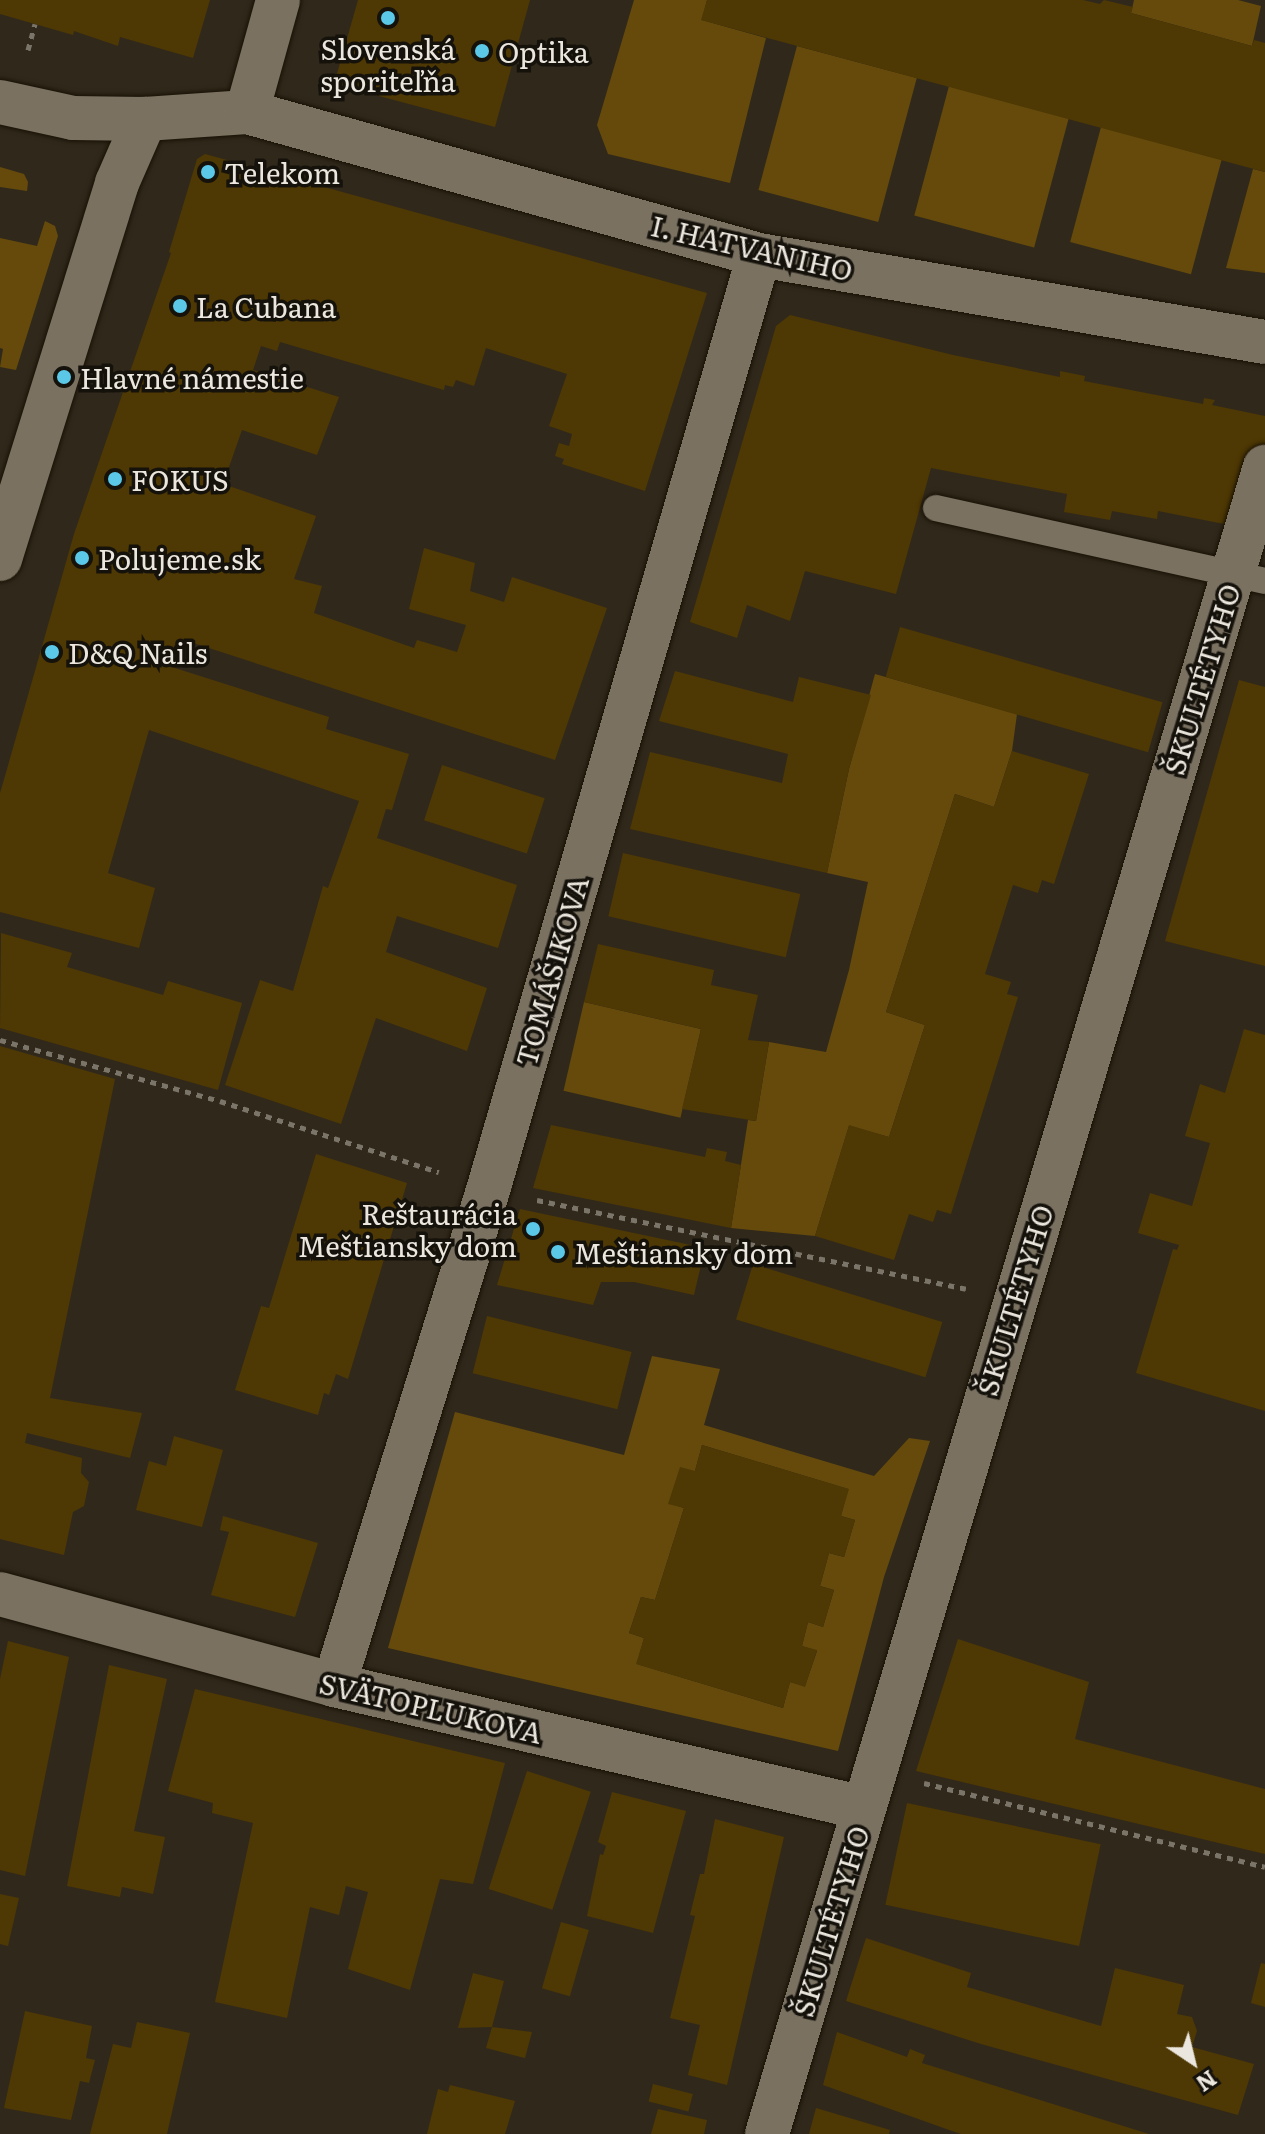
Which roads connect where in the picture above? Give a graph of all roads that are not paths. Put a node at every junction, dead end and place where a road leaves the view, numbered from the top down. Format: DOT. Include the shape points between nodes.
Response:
graph roads {
  1 [pos="278,0"];
  2 [pos="0,102"];
  3 [pos="247,112"];
  4 [pos="145,119"];
  5 [pos="759,255"];
  6 [pos="1265,342"];
  7 [pos="1265,467"];
  8 [pos="936,508"];
  9 [pos="0,559"];
  10 [pos="1249,578"];
  11 [pos="0,1594"];
  12 [pos="334,1685"];
  13 [pos="864,1808"];
  14 [pos="767,2134"];
  1 -- 3 [label="street"];
  2 -- 4 [label="street" via="73,118"];
  3 -- 4 [label="street"];
  3 -- 5 [label="street, I. HATVANIHO"];
  4 -- 9 [label="street" via="117,183"];
  5 -- 6 [label="street, I. HATVANIHO"];
  5 -- 12 [label="street, TOMÁŠIKOVA" via="489,1187"];
  7 -- 10 [label="street, ŠKULTÉTYHO"];
  8 -- 10 [label="lane"];
  10 -- 13 [label="street, ŠKULTÉTYHO"];
  11 -- 12 [label="street, SVÄTOPLUKOVA"];
  12 -- 13 [label="street, SVÄTOPLUKOVA"];
  13 -- 14 [label="street, ŠKULTÉTYHO"];
}
